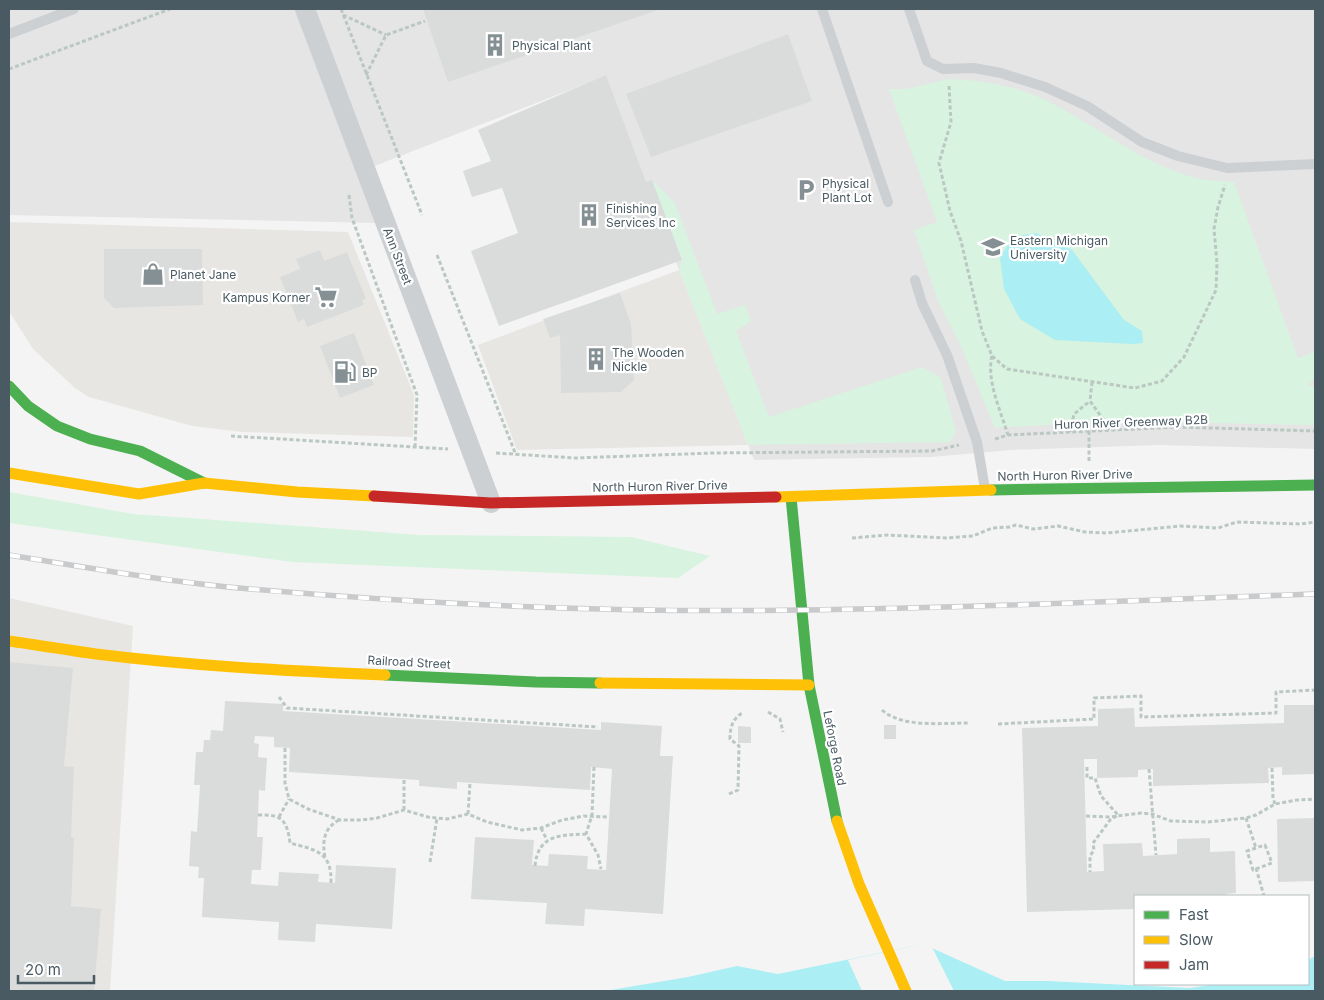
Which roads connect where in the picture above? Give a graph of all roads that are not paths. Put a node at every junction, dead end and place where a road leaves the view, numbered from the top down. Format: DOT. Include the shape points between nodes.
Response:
graph roads {
  1 [pos="74,9"];
  2 [pos="305,9"];
  3 [pos="822,9"];
  4 [pos="909,9"];
  5 [pos="9,34"];
  6 [pos="1315,164"];
  7 [pos="888,202"];
  8 [pos="915,280"];
  9 [pos="9,386"];
  10 [pos="9,473"];
  11 [pos="204,483"];
  12 [pos="1315,484"];
  13 [pos="985,490"];
  14 [pos="791,497"];
  15 [pos="491,503"];
  16 [pos="9,641"];
  17 [pos="809,685"];
  18 [pos="906,991"];
  1 -- 5 [label="lane"];
  2 -- 15 [label="street, Ann Street"];
  3 -- 7 [label="lane"];
  4 -- 6 [label="lane" via="927,61 943,69 974,68 1001,72 1045,86 1087,106 1142,142 1178,156 1227,168"];
  8 -- 13 [label="lane" via="922,303 947,354 977,442"];
  9 -- 11 [label="main road" via="28,406 56,426 90,440 140,451"];
  10 -- 11 [label="main road, North Huron River Drive" via="139,494"];
  11 -- 15 [label="main road, North Huron River Drive" via="297,492"];
  12 -- 13 [label="main road, North Huron River Drive"];
  13 -- 14 [label="main road, North Huron River Drive"];
  14 -- 15 [label="main road, North Huron River Drive"];
  14 -- 17 [label="main road, Leforge Road"];
  16 -- 17 [label="main road, Railroad Street" via="133,658 307,672 536,682"];
  17 -- 18 [label="main road, Leforge Road" via="834,814 859,884"];
}
